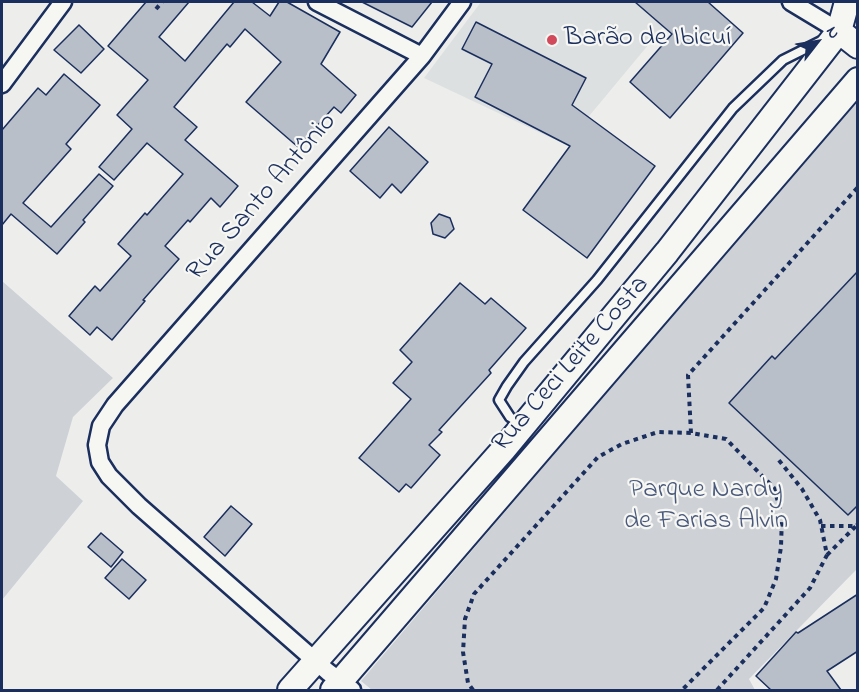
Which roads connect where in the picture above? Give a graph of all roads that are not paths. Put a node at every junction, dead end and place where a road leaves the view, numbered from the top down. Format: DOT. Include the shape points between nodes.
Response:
graph roads {
  1 [pos="63,2"];
  2 [pos="317,2"];
  3 [pos="462,2"];
  4 [pos="791,2"];
  5 [pos="847,2"];
  6 [pos="839,31"];
  7 [pos="858,46"];
  8 [pos="422,56"];
  9 [pos="858,80"];
  10 [pos="2,84"];
  11 [pos="523,426"];
  12 [pos="545,444"];
  13 [pos="316,660"];
  14 [pos="342,687"];
  15 [pos="290,690"];
  1 -- 10 [label="street"];
  2 -- 8 [label="street"];
  3 -- 8 [label="street, Rua Santo Antônio"];
  4 -- 6 [label="street"];
  5 -- 6 [label="street, Rua Ceci Leite Costa"];
  6 -- 7 [label="street"];
  6 -- 11 [label="street, Rua Ceci Leite Costa" via="667,252"];
  6 -- 11 [label="lane, Rua Ceci Leite Costa" via="783,60 733,108 597,280 524,362 499,400 510,417"];
  8 -- 13 [label="street, Rua Santo Antônio" via="116,405 101,426 97,445 100,462 109,476 139,506"];
  9 -- 12 [label="street, Rua Ceci Leite Costa"];
  11 -- 12 [label="street"];
  11 -- 13 [label="street, Rua Ceci Leite Costa"];
  12 -- 14 [label="street, Rua Ceci Leite Costa"];
  13 -- 14 [label="street"];
  13 -- 15 [label="street, Rua Ceci Leite Costa"];
}
